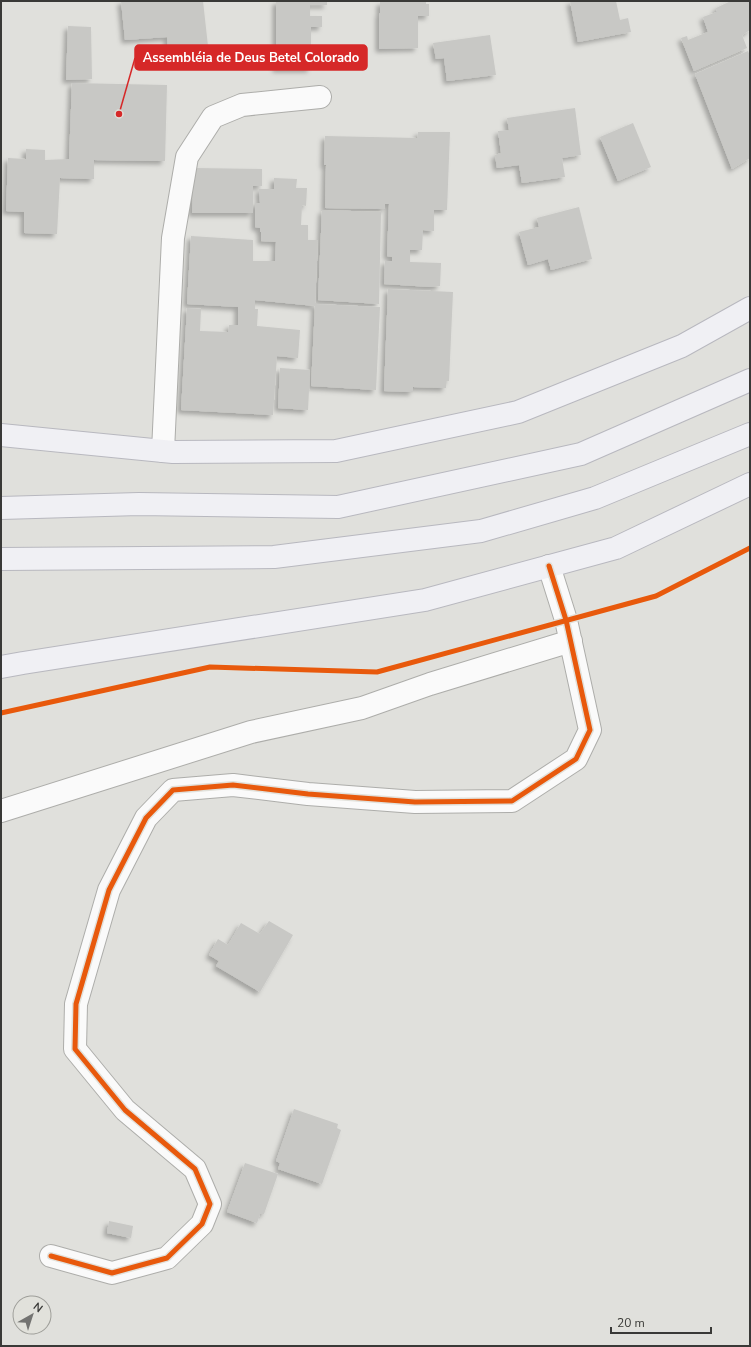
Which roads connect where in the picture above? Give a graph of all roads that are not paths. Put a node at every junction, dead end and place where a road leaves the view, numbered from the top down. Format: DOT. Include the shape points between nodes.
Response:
graph roads {
  1 [pos="320,97"];
  2 [pos="750,308"];
  3 [pos="750,380"];
  4 [pos="1,434"];
  5 [pos="750,434"];
  6 [pos="162,451"];
  7 [pos="750,484"];
  8 [pos="1,508"];
  9 [pos="1,559"];
  10 [pos="548,566"];
  11 [pos="571,641"];
  12 [pos="1,667"];
  13 [pos="1,811"];
  14 [pos="52,1256"];
  1 -- 6 [label="street" via="242,105 213,117 187,157 172,238"];
  2 -- 6 [label="main road" via="682,346 518,412 336,451"];
  3 -- 8 [label="main road" via="581,454 338,507 139,504"];
  4 -- 6 [label="main road"];
  5 -- 9 [label="main road" via="595,498 481,531 274,557"];
  7 -- 10 [label="main road" via="616,548"];
  10 -- 11 [label="street"];
  10 -- 12 [label="main road" via="425,600"];
  11 -- 13 [label="street" via="430,684 362,708 251,732"];
  11 -- 14 [label="street" via="590,730 576,759 512,801 415,802 233,785 173,790 146,818 109,890 76,1004 75,1048 125,1110 195,1169 210,1204 202,1224 167,1258 112,1273"];
}
